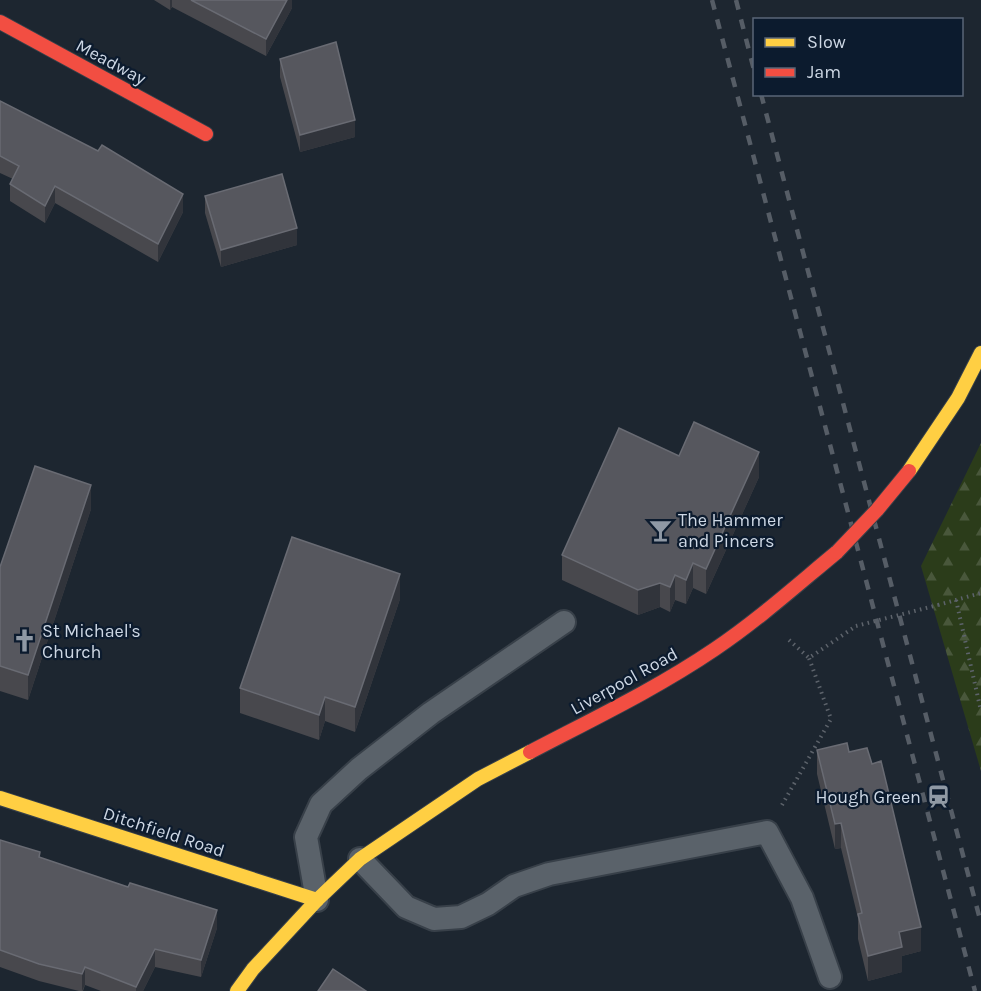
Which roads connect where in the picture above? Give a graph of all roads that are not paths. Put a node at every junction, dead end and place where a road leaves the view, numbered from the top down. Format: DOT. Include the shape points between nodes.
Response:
graph roads {
  1 [pos="0,22"];
  2 [pos="206,134"];
  3 [pos="981,353"];
  4 [pos="564,622"];
  5 [pos="0,798"];
  6 [pos="360,859"];
  7 [pos="317,900"];
  8 [pos="830,977"];
  9 [pos="237,991"];
  1 -- 2 [label="main road, Meadway"];
  3 -- 6 [label="main road, Liverpool Road, bridge" via="958,398 909,471 877,510 837,552 762,615 660,684 478,779"];
  4 -- 7 [label="lane" via="431,713 321,804 306,837"];
  5 -- 7 [label="main road, Ditchfield Road"];
  6 -- 7 [label="main road, Liverpool Road"];
  6 -- 8 [label="lane" via="406,906 434,919 461,917 514,886 549,874 767,832 802,898"];
  7 -- 9 [label="main road, Liverpool Road" via="252,969"];
}
